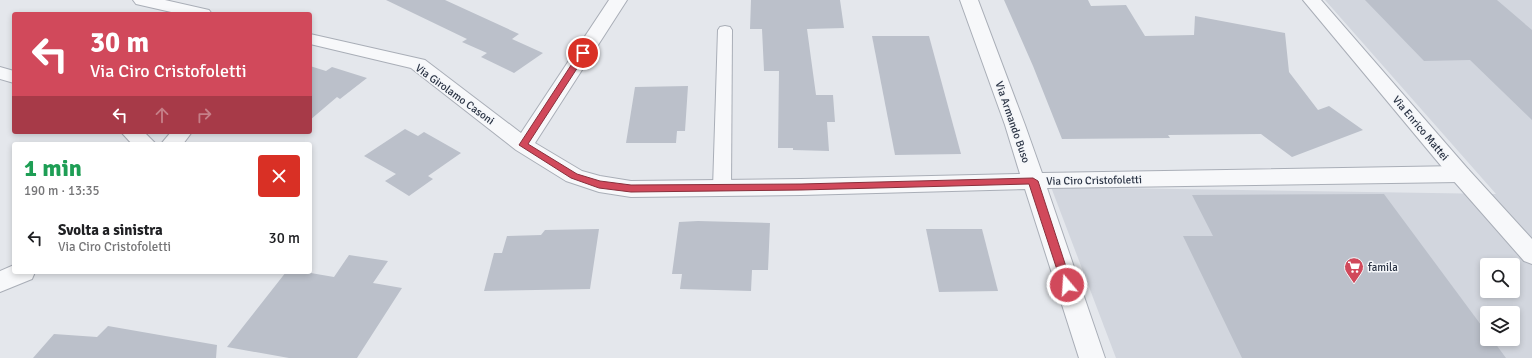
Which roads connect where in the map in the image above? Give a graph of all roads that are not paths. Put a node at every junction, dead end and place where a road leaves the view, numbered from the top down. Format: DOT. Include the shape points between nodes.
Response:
graph roads {
  1 [pos="142,0"];
  2 [pos="618,0"];
  3 [pos="969,0"];
  4 [pos="1312,0"];
  5 [pos="194,12"];
  6 [pos="725,30"];
  7 [pos="312,39"];
  8 [pos="0,73"];
  9 [pos="12,76"];
  10 [pos="132,134"];
  11 [pos="180,134"];
  12 [pos="142,142"];
  13 [pos="174,142"];
  14 [pos="523,145"];
  15 [pos="1460,174"];
  16 [pos="1033,181"];
  17 [pos="722,188"];
  18 [pos="1532,255"];
  19 [pos="18,274"];
  20 [pos="0,282"];
  21 [pos="1092,358"];
  1 -- 5 [label="street"];
  2 -- 14 [label="street"];
  3 -- 16 [label="street, Via Armando Buso"];
  4 -- 15 [label="street, Via Enrico Mattei"];
  6 -- 17 [label="lane"];
  7 -- 14 [label="street, Via Girolamo Casoni" via="418,64"];
  8 -- 9 [label="street"];
  10 -- 12 [label="street"];
  11 -- 13 [label="street"];
  14 -- 17 [label="street, Via Ciro Cristofoletti" via="574,176 599,184 631,189"];
  15 -- 16 [label="street, Via Ciro Cristofoletti"];
  15 -- 18 [label="street, Via Enrico Mattei"];
  16 -- 17 [label="street, Via Ciro Cristofoletti"];
  16 -- 21 [label="street, Via Armando Buso"];
  19 -- 20 [label="street"];
}
